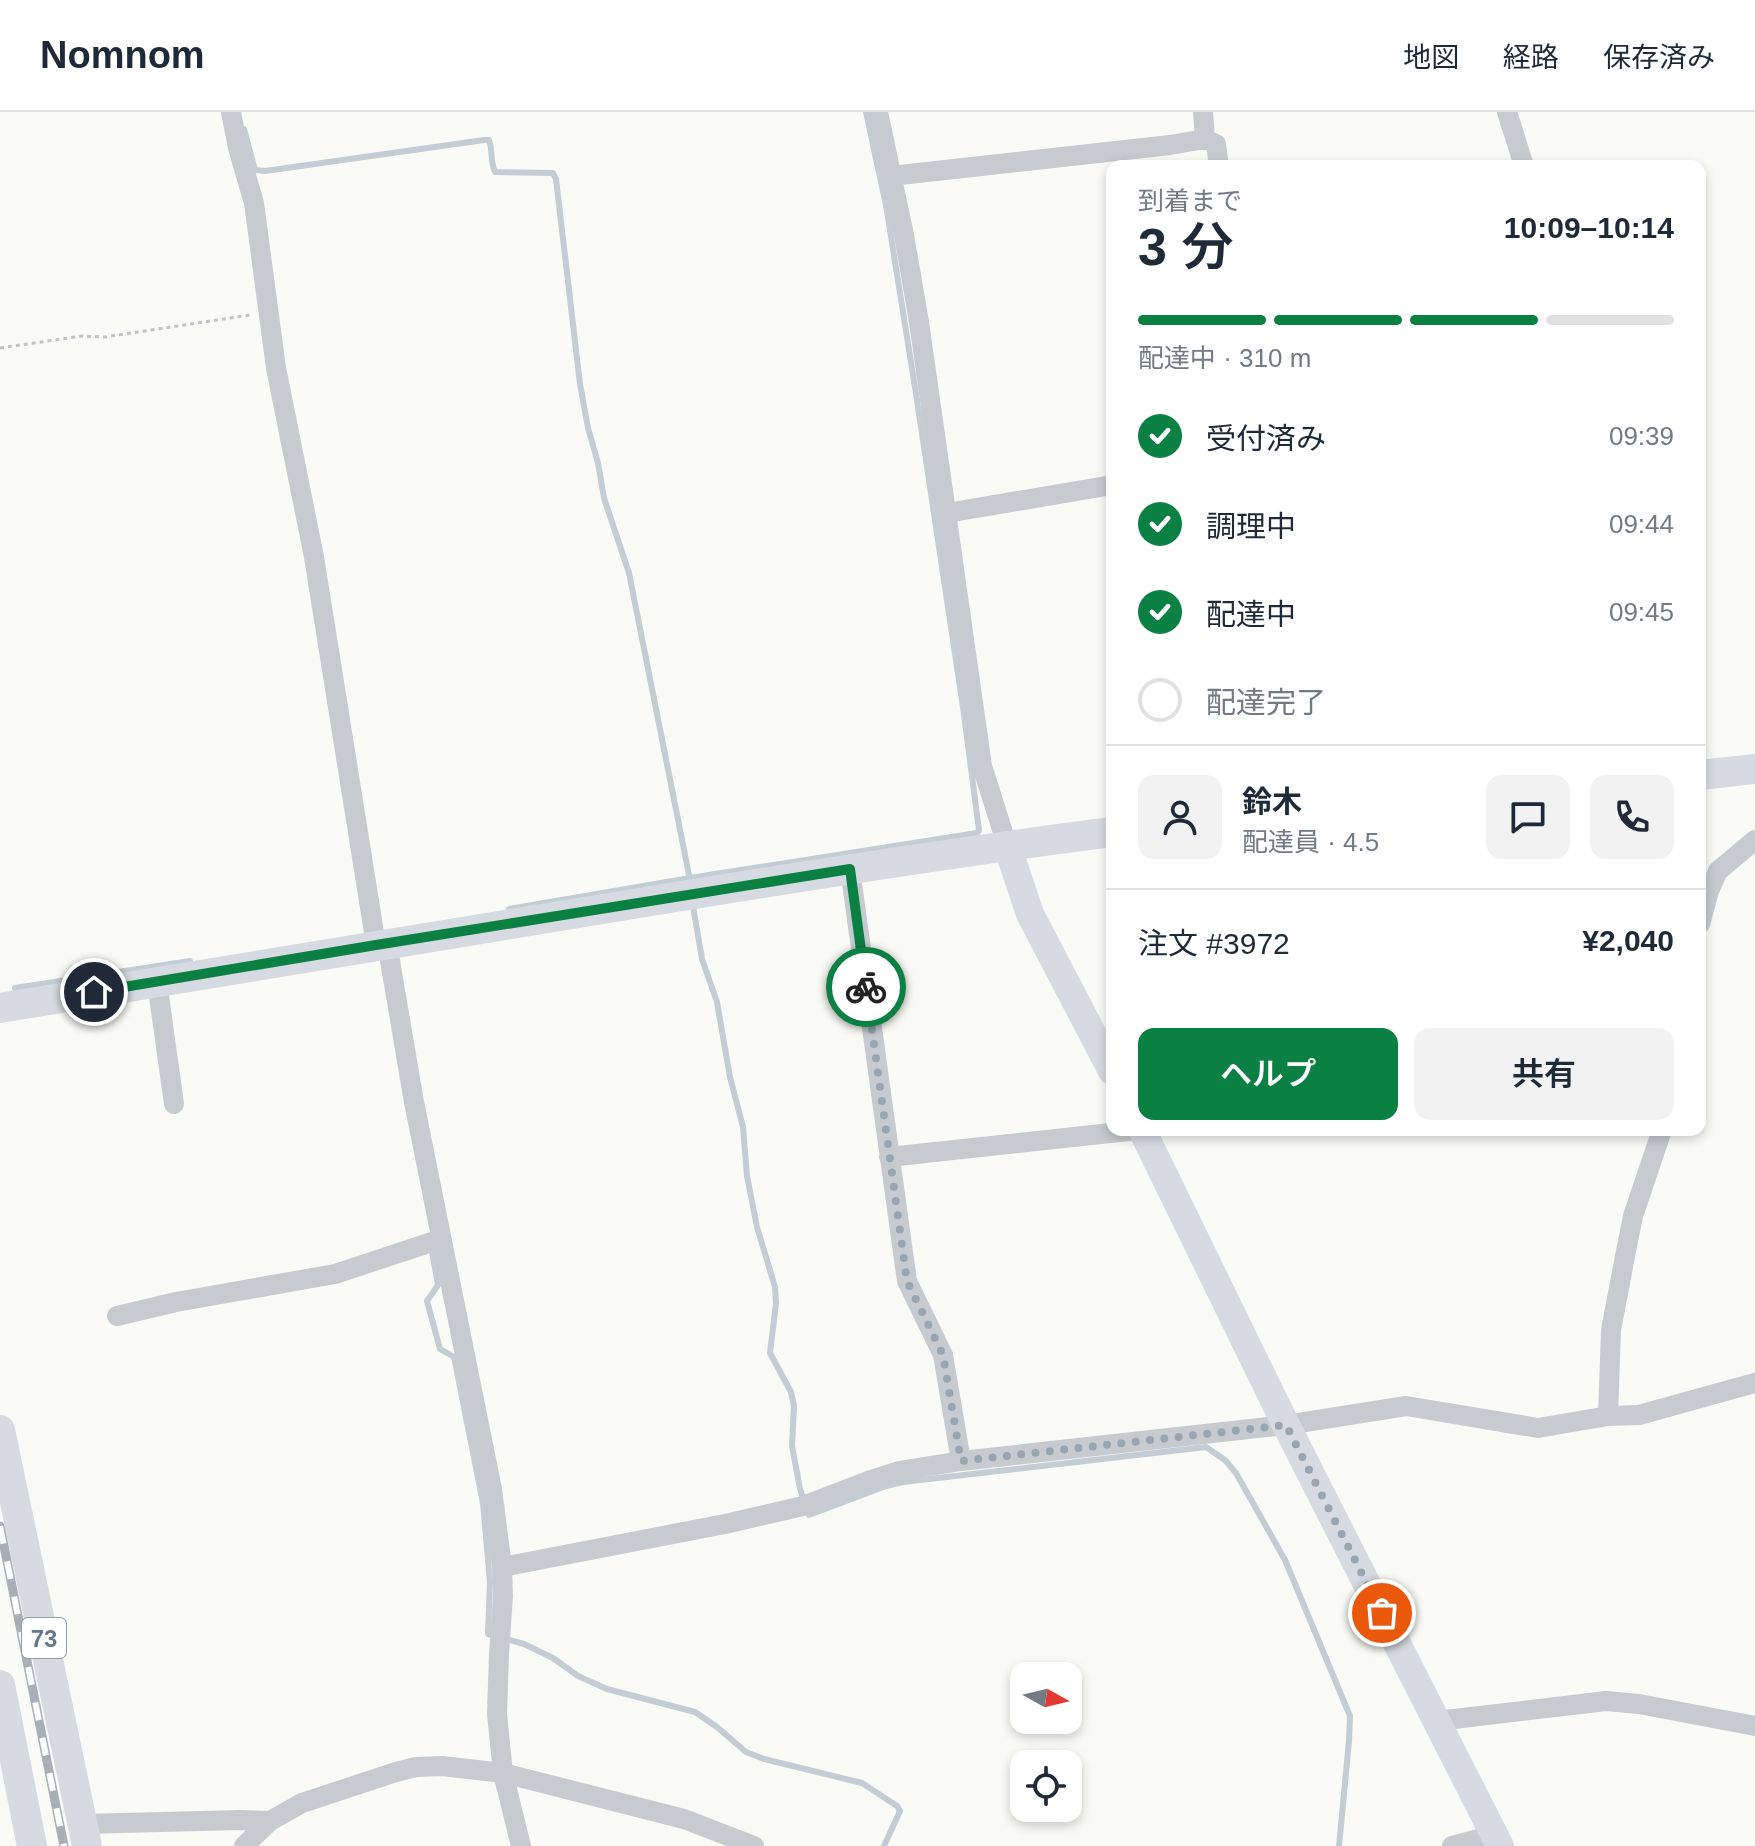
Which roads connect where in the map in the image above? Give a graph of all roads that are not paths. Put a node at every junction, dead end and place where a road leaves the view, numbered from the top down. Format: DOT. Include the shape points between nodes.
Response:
graph roads {
  1 [pos="231,112"];
  2 [pos="878,112"];
  3 [pos="1203,112"];
  4 [pos="1507,112"];
  5 [pos="1205,139"];
  6 [pos="1218,160"];
  7 [pos="1522,160"];
  8 [pos="891,176"];
  9 [pos="1106,486"];
  10 [pos="947,513"];
  11 [pos="1755,769"];
  12 [pos="1706,774"];
  13 [pos="1106,833"];
  14 [pos="1755,840"];
  15 [pos="1007,845"];
  16 [pos="850,869"];
  17 [pos="1706,902"];
  18 [pos="377,937"];
  19 [pos="157,982"];
  20 [pos="0,1008"];
  21 [pos="1106,1060"];
  22 [pos="174,1104"];
  23 [pos="1106,1134"];
  24 [pos="1143,1136"];
  25 [pos="1660,1136"];
  26 [pos="889,1157"];
  27 [pos="435,1241"];
  28 [pos="117,1316"];
  29 [pos="1755,1383"];
  30 [pos="1608,1416"];
  31 [pos="1286,1425"];
  32 [pos="0,1430"];
  33 [pos="961,1461"];
  34 [pos="502,1567"];
  35 [pos="0,1685"];
  36 [pos="1437,1721"];
  37 [pos="1755,1726"];
  38 [pos="503,1773"];
  39 [pos="270,1821"];
  40 [pos="85,1835"];
  41 [pos="1497,1840"];
  42 [pos="32,1846"];
  43 [pos="244,1846"];
  44 [pos="521,1846"];
  45 [pos="754,1846"];
  46 [pos="1452,1846"];
  1 -- 18 [label="street" via="254,203 276,368 314,557"];
  2 -- 8 [label="street"];
  3 -- 5 [label="street"];
  4 -- 7 [label="street"];
  5 -- 6 [label="street" via="1216,144"];
  5 -- 8 [label="street"];
  8 -- 10 [label="street"];
  9 -- 10 [label="street"];
  10 -- 15 [label="street" via="982,766"];
  11 -- 12 [label="main road"];
  13 -- 15 [label="main road"];
  14 -- 17 [label="street" via="1718,871"];
  15 -- 16 [label="main road"];
  15 -- 21 [label="main road" via="1030,914"];
  16 -- 18 [label="main road"];
  16 -- 26 [label="street"];
  18 -- 19 [label="main road"];
  18 -- 27 [label="street" via="414,1102"];
  19 -- 20 [label="main road"];
  19 -- 22 [label="street"];
  23 -- 26 [label="street"];
  24 -- 31 [label="main road"];
  25 -- 30 [label="street" via="1633,1216 1611,1330"];
  26 -- 33 [label="street" via="907,1281 943,1355"];
  27 -- 28 [label="street" via="335,1274"];
  27 -- 34 [label="street" via="492,1489"];
  29 -- 30 [label="street" via="1639,1415"];
  30 -- 31 [label="street" via="1538,1428 1406,1406"];
  31 -- 33 [label="street"];
  31 -- 36 [label="main road"];
  32 -- 40 [label="main road, 73"];
  33 -- 34 [label="street" via="899,1471 805,1505 725,1524"];
  34 -- 38 [label="street" via="497,1714"];
  35 -- 42 [label="main road, 73"];
  36 -- 37 [label="street" via="1606,1701"];
  36 -- 41 [label="main road"];
  38 -- 39 [label="street" via="416,1767 302,1803"];
  38 -- 44 [label="street"];
  38 -- 45 [label="street" via="684,1819"];
  39 -- 40 [label="street"];
  39 -- 43 [label="street"];
  41 -- 46 [label="street"];
}
